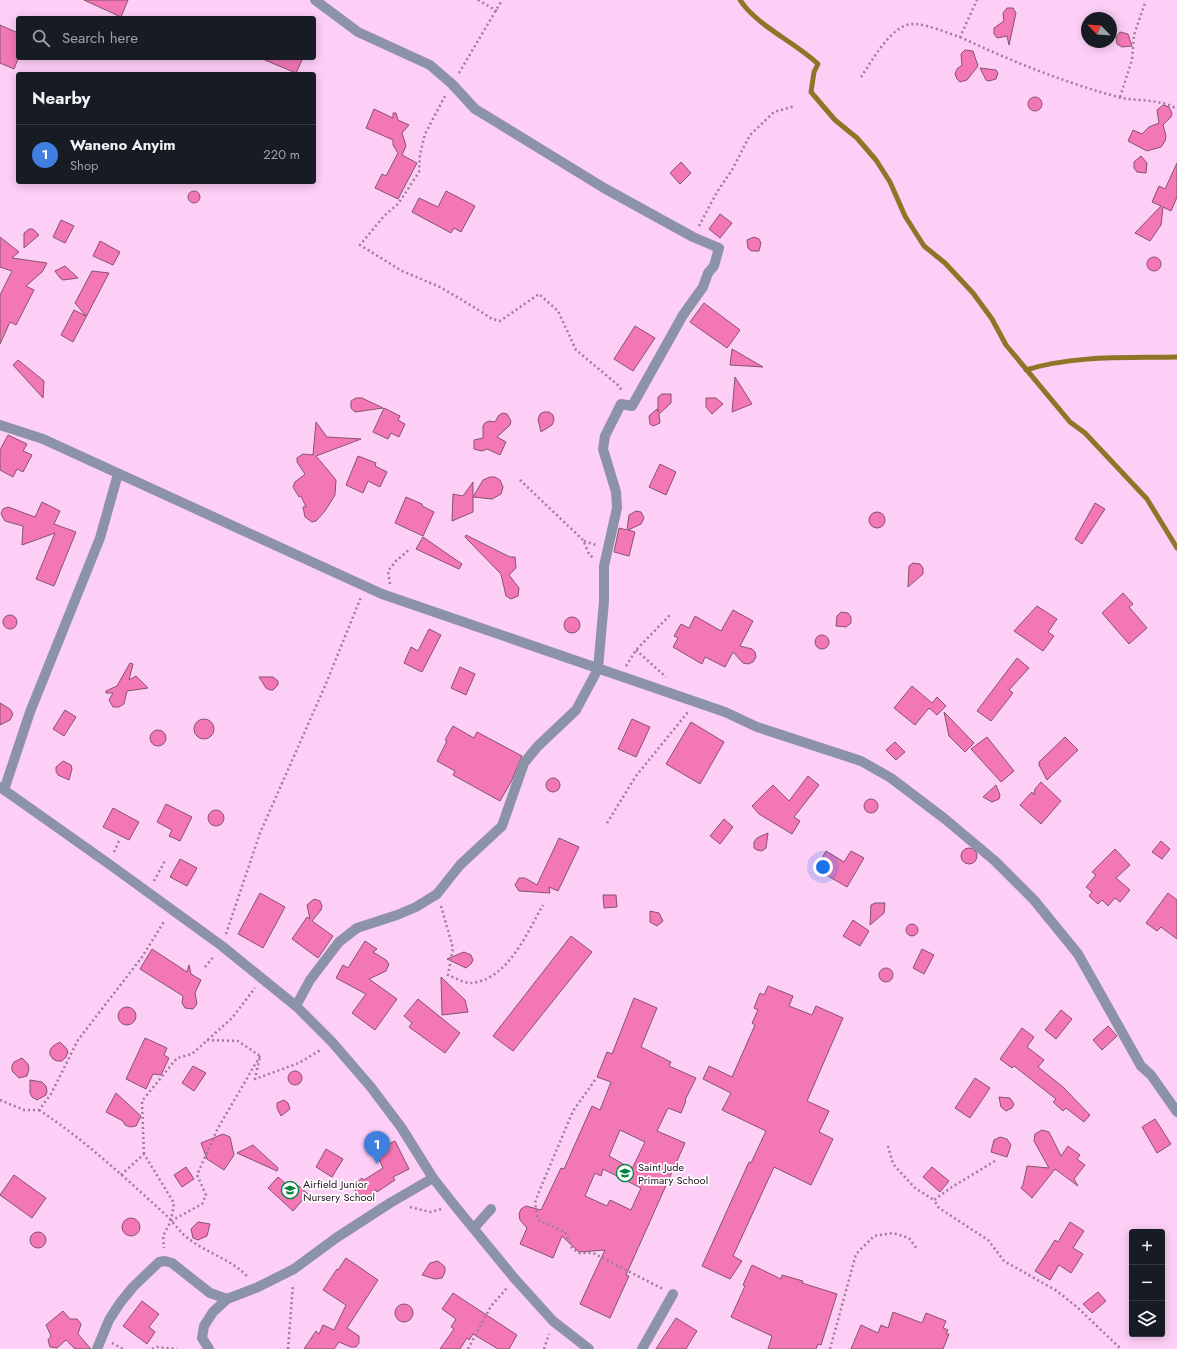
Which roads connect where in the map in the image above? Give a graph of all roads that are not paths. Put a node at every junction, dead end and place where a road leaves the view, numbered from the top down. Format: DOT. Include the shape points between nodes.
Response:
graph roads {
  1 [pos="315,0"];
  2 [pos="0,425"];
  3 [pos="118,474"];
  4 [pos="598,669"];
  5 [pos="2,789"];
  6 [pos="296,1006"];
  7 [pos="1177,1112"];
  8 [pos="433,1178"];
  9 [pos="491,1209"];
  10 [pos="474,1228"];
  11 [pos="673,1294"];
  12 [pos="227,1299"];
  13 [pos="97,1349"];
  14 [pos="209,1349"];
  15 [pos="589,1349"];
  16 [pos="642,1349"];
  1 -- 4 [label="street" via="358,32 430,65 475,109 604,188 719,248 714,266 708,273 703,287 683,315 632,406 621,404 605,436 604,457 616,492 618,508 604,566 604,601"];
  2 -- 3 [label="street" via="43,439"];
  3 -- 4 [label="street" via="365,587"];
  3 -- 5 [label="street" via="100,538"];
  4 -- 6 [label="street" via="576,710 536,747 524,763 502,826 460,865 437,894 404,912 357,928 339,942 310,980"];
  4 -- 7 [label="street" via="725,712 757,727 861,761 891,778 945,819 989,856 1034,900 1078,954 1141,1066"];
  5 -- 6 [label="street" via="222,946"];
  6 -- 8 [label="street" via="370,1086"];
  8 -- 10 [label="street"];
  8 -- 12 [label="street" via="336,1238 294,1269"];
  9 -- 10 [label="street"];
  10 -- 15 [label="street" via="553,1321"];
  11 -- 16 [label="street"];
  12 -- 13 [label="street" via="210,1293 178,1266 165,1261 156,1264 120,1303"];
  12 -- 14 [label="street" via="213,1312 204,1326 202,1338"];
}
